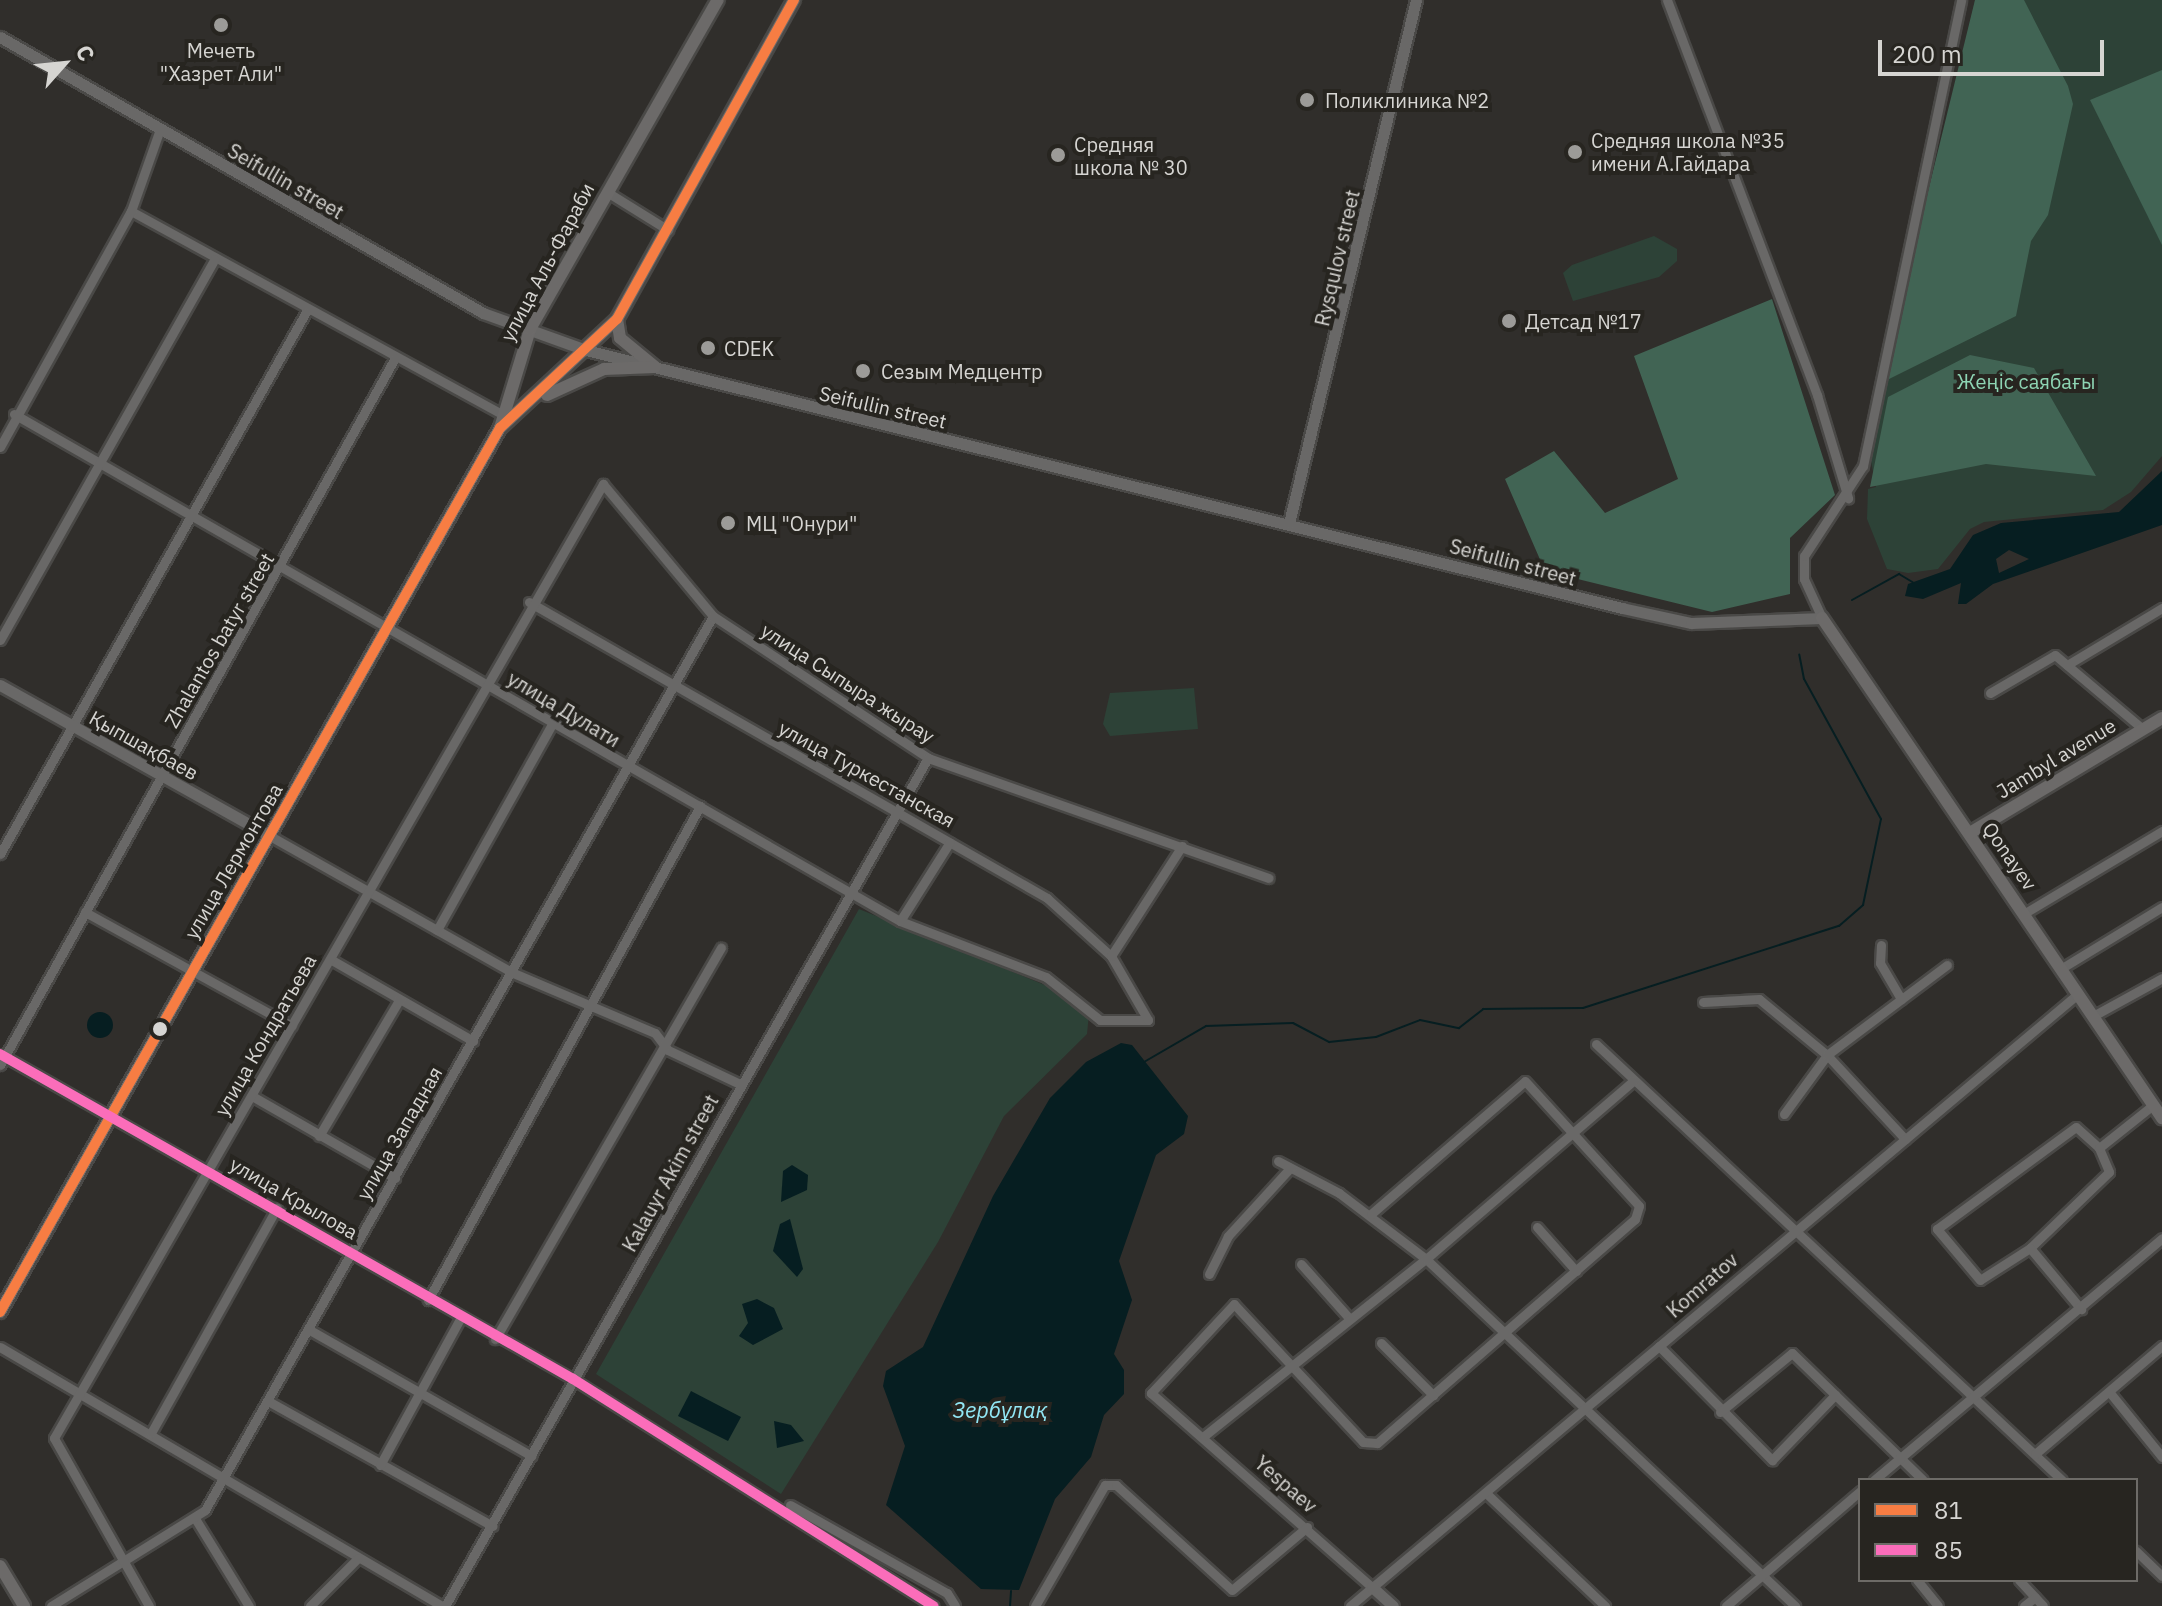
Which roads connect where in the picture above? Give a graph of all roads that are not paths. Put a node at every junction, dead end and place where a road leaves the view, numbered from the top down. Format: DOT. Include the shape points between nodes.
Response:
graph roads {
  1 [pos="718,0"];
  2 [pos="794,0"];
  3 [pos="1416,0"];
  4 [pos="1667,0"];
  5 [pos="1961,0"];
  6 [pos="0,37"];
  7 [pos="160,129"];
  8 [pos="607,192"];
  9 [pos="131,211"];
  10 [pos="668,230"];
  11 [pos="215,259"];
  12 [pos="306,312"];
  13 [pos="617,319"];
  14 [pos="530,329"];
  15 [pos="586,350"];
  16 [pos="395,358"];
  17 [pos="655,367"];
  18 [pos="530,404"];
  19 [pos="500,413"];
  20 [pos="14,414"];
  21 [pos="500,428"];
  22 [pos="0,447"];
  23 [pos="101,460"];
  24 [pos="603,484"];
  25 [pos="1848,498"];
  26 [pos="194,516"];
  27 [pos="1289,523"];
  28 [pos="283,568"];
  29 [pos="529,602"];
  30 [pos="2162,608"];
  31 [pos="713,616"];
  32 [pos="1822,618"];
  33 [pos="389,630"];
  34 [pos="0,640"];
  35 [pos="2067,665"];
  36 [pos="487,684"];
  37 [pos="0,685"];
  38 [pos="674,685"];
  39 [pos="1990,693"];
  40 [pos="2162,718"];
  41 [pos="552,724"];
  42 [pos="74,726"];
  43 [pos="2143,729"];
  44 [pos="928,758"];
  45 [pos="628,768"];
  46 [pos="161,775"];
  47 [pos="700,806"];
  48 [pos="898,816"];
  49 [pos="2162,831"];
  50 [pos="1970,833"];
  51 [pos="270,836"];
  52 [pos="950,842"];
  53 [pos="1182,846"];
  54 [pos="0,854"];
  55 [pos="1268,878"];
  56 [pos="369,889"];
  57 [pos="850,894"];
  58 [pos="2162,907"];
  59 [pos="85,912"];
  60 [pos="2025,913"];
  61 [pos="900,921"];
  62 [pos="437,930"];
  63 [pos="1881,945"];
  64 [pos="721,948"];
  65 [pos="1111,956"];
  66 [pos="330,959"];
  67 [pos="1947,965"];
  68 [pos="2062,968"];
  69 [pos="193,972"];
  70 [pos="511,972"];
  71 [pos="2162,978"];
  72 [pos="2079,993"];
  73 [pos="1901,999"];
  74 [pos="399,1000"];
  75 [pos="1703,1002"];
  76 [pos="591,1010"];
  77 [pos="2093,1016"];
  78 [pos="1148,1020"];
  79 [pos="292,1026"];
  80 [pos="473,1041"];
  81 [pos="662,1041"];
  82 [pos="1596,1044"];
  83 [pos="1827,1055"];
  84 [pos="2,1058"];
  85 [pos="1633,1081"];
  86 [pos="740,1084"];
  87 [pos="252,1096"];
  88 [pos="2153,1105"];
  89 [pos="1784,1114"];
  90 [pos="110,1115"];
  91 [pos="2162,1118"];
  92 [pos="1576,1131"];
  93 [pos="319,1136"];
  94 [pos="1905,1139"];
  95 [pos="2099,1148"];
  96 [pos="1278,1161"];
  97 [pos="206,1168"];
  98 [pos="1290,1168"];
  99 [pos="395,1178"];
  100 [pos="277,1208"];
  101 [pos="1371,1214"];
  102 [pos="1537,1227"];
  103 [pos="1794,1230"];
  104 [pos="2162,1238"];
  105 [pos="2030,1248"];
  106 [pos="349,1250"];
  107 [pos="1426,1259"];
  108 [pos="1301,1264"];
  109 [pos="1576,1271"];
  110 [pos="1209,1274"];
  111 [pos="428,1300"];
  112 [pos="2081,1309"];
  113 [pos="0,1312"];
  114 [pos="1348,1317"];
  115 [pos="460,1319"];
  116 [pos="308,1329"];
  117 [pos="1505,1334"];
  118 [pos="495,1339"];
  119 [pos="1381,1343"];
  120 [pos="1659,1346"];
  121 [pos="2162,1346"];
  122 [pos="0,1347"];
  123 [pos="1292,1365"];
  124 [pos="573,1379"];
  125 [pos="82,1392"];
  126 [pos="418,1393"];
  127 [pos="1973,1394"];
  128 [pos="2111,1394"];
  129 [pos="1433,1395"];
  130 [pos="1835,1395"];
  131 [pos="268,1401"];
  132 [pos="1583,1410"];
  133 [pos="1720,1412"];
  134 [pos="151,1433"];
  135 [pos="1204,1436"];
  136 [pos="2035,1454"];
  137 [pos="532,1456"];
  138 [pos="1901,1457"];
  139 [pos="2162,1457"];
  140 [pos="380,1465"];
  141 [pos="224,1477"];
  142 [pos="1876,1478"];
  143 [pos="1921,1478"];
  144 [pos="2060,1478"];
  145 [pos="1858,1493"];
  146 [pos="1487,1494"];
  147 [pos="790,1505"];
  148 [pos="196,1520"];
  149 [pos="493,1526"];
  150 [pos="1307,1527"];
  151 [pos="2138,1553"];
  152 [pos="358,1558"];
  153 [pos="124,1562"];
  154 [pos="0,1566"];
  155 [pos="2162,1576"];
  156 [pos="1758,1578"];
  157 [pos="1919,1582"];
  158 [pos="2021,1582"];
  159 [pos="1372,1587"];
  160 [pos="2035,1597"];
  161 [pos="24,1606"];
  162 [pos="51,1606"];
  163 [pos="149,1606"];
  164 [pos="249,1606"];
  165 [pos="310,1606"];
  166 [pos="444,1606"];
  167 [pos="934,1606"];
  168 [pos="955,1606"];
  169 [pos="1035,1606"];
  170 [pos="1350,1606"];
  171 [pos="1393,1606"];
  172 [pos="1605,1606"];
  173 [pos="1726,1606"];
  174 [pos="1795,1606"];
  175 [pos="1938,1606"];
  176 [pos="2024,1606"];
  177 [pos="2043,1606"];
  1 -- 8 [label="main road, улица Аль-Фараби"];
  2 -- 10 [label="main road"];
  3 -- 27 [label="street, Rysqulov street"];
  4 -- 25 [label="street" via="1817,395"];
  5 -- 25 [label="street" via="1863,466"];
  6 -- 7 [label="street, Seifullin street"];
  7 -- 9 [label="street"];
  7 -- 14 [label="street, Seifullin street" via="483,313"];
  8 -- 10 [label="street"];
  8 -- 14 [label="main road, улица Аль-Фараби"];
  9 -- 11 [label="street"];
  9 -- 20 [label="street"];
  10 -- 13 [label="main road"];
  11 -- 12 [label="street"];
  11 -- 23 [label="street"];
  12 -- 16 [label="street"];
  12 -- 26 [label="street"];
  13 -- 15 [label="main road"];
  13 -- 17 [label="main road" via="620,338"];
  14 -- 15 [label="street, Seifullin street"];
  14 -- 19 [label="main road, улица Аль-Фараби"];
  15 -- 17 [label="street, Seifullin street"];
  15 -- 18 [label="main road"];
  16 -- 19 [label="street"];
  16 -- 28 [label="street, Zhalantos batyr street"];
  17 -- 18 [label="main road" via="604,369"];
  17 -- 27 [label="street, Seifullin street"];
  18 -- 21 [label="main road"];
  19 -- 21 [label="main road, улица Аль-Фараби"];
  20 -- 22 [label="street"];
  20 -- 23 [label="street, улица Дулати"];
  21 -- 33 [label="main road, улица Лермонтова"];
  23 -- 26 [label="street, улица Дулати"];
  23 -- 34 [label="street"];
  24 -- 29 [label="street, улица Кондратьева"];
  24 -- 31 [label="street, улица Сыпыра жырау"];
  25 -- 32 [label="street" via="1804,556 1804,579"];
  26 -- 28 [label="street, улица Дулати"];
  26 -- 42 [label="street"];
  27 -- 32 [label="street, Seifullin street" via="1691,623"];
  28 -- 33 [label="street, улица Дулати"];
  28 -- 46 [label="street, Zhalantos batyr street"];
  29 -- 36 [label="street, улица Кондратьева"];
  29 -- 38 [label="street, улица Туркестанская"];
  30 -- 35 [label="street"];
  31 -- 38 [label="street, улица Западная"];
  31 -- 44 [label="street, улица Сыпыра жырау"];
  32 -- 50 [label="main road, Qonayev"];
  33 -- 36 [label="street, улица Дулати"];
  33 -- 51 [label="main road, улица Лермонтова"];
  35 -- 39 [label="street" via="2045,656"];
  35 -- 43 [label="street"];
  36 -- 41 [label="street, улица Дулати"];
  36 -- 56 [label="street, улица Кондратьева"];
  37 -- 42 [label="street, Қыпшақбаев"];
  38 -- 45 [label="street, улица Западная"];
  38 -- 48 [label="street, улица Туркестанская"];
  40 -- 43 [label="main road, Jambyl avenue"];
  41 -- 45 [label="street, улица Дулати"];
  41 -- 62 [label="street"];
  42 -- 46 [label="street, Қыпшақбаев"];
  42 -- 54 [label="street"];
  43 -- 50 [label="main road, Jambyl avenue"];
  44 -- 48 [label="street, Kalauyr Akim street"];
  44 -- 53 [label="street, улица Сыпыра жырау"];
  45 -- 47 [label="street, улица Дулати"];
  45 -- 70 [label="street, улица Западная"];
  46 -- 51 [label="street, Қыпшақбаев"];
  46 -- 59 [label="street, Zhalantos batyr street"];
  47 -- 57 [label="street, улица Дулати"];
  47 -- 76 [label="street"];
  48 -- 52 [label="street, улица Туркестанская"];
  48 -- 57 [label="street, Kalauyr Akim street"];
  49 -- 60 [label="street"];
  50 -- 60 [label="main road, Qonayev"];
  51 -- 56 [label="street"];
  51 -- 69 [label="main road, улица Лермонтова"];
  52 -- 61 [label="street"];
  52 -- 65 [label="street, улица Туркестанская" via="1047,898"];
  53 -- 55 [label="street, улица Сыпыра жырау"];
  53 -- 65 [label="street"];
  56 -- 62 [label="street"];
  56 -- 66 [label="street, улица Кондратьева"];
  57 -- 61 [label="street, улица Дулати"];
  57 -- 86 [label="street, Kalauyr Akim street"];
  58 -- 68 [label="street"];
  59 -- 69 [label="street"];
  59 -- 84 [label="street, Zhalantos batyr street"];
  60 -- 68 [label="main road, Qonayev"];
  61 -- 78 [label="street, улица Дулати" via="1046,977 1100,1020"];
  62 -- 70 [label="street"];
  63 -- 73 [label="street" via="1880,963"];
  64 -- 81 [label="street"];
  65 -- 78 [label="street, улица Туркестанская"];
  66 -- 74 [label="street"];
  66 -- 79 [label="street, улица Кондратьева"];
  67 -- 73 [label="street"];
  68 -- 72 [label="main road, Qonayev"];
  69 -- 79 [label="street"];
  69 -- 90 [label="main road, улица Лермонтова"];
  70 -- 76 [label="street"];
  70 -- 80 [label="street, улица Западная"];
  71 -- 77 [label="street"];
  72 -- 77 [label="main road, Qonayev"];
  72 -- 94 [label="street, Komratov"];
  73 -- 83 [label="street"];
  74 -- 80 [label="street"];
  74 -- 93 [label="street"];
  75 -- 83 [label="street" via="1759,999"];
  76 -- 81 [label="street"];
  76 -- 111 [label="street"];
  77 -- 88 [label="main road, Qonayev"];
  79 -- 87 [label="street, улица Кондратьева"];
  80 -- 99 [label="street, улица Западная"];
  81 -- 86 [label="street"];
  81 -- 118 [label="street"];
  82 -- 85 [label="street"];
  83 -- 89 [label="street"];
  83 -- 94 [label="street"];
  84 -- 90 [label="street, улица Крылова"];
  85 -- 92 [label="street"];
  85 -- 103 [label="street"];
  86 -- 124 [label="street, Kalauyr Akim street"];
  87 -- 93 [label="street"];
  87 -- 97 [label="street, улица Кондратьева"];
  88 -- 91 [label="main road, Qonayev"];
  88 -- 95 [label="street"];
  90 -- 97 [label="street, улица Крылова"];
  90 -- 113 [label="main road, улица Лермонтова"];
  92 -- 101 [label="street" via="1531,1084 1520,1083"];
  92 -- 107 [label="street"];
  92 -- 109 [label="street" via="1636,1199 1635,1219"];
  93 -- 99 [label="street"];
  94 -- 103 [label="street, Komratov"];
  95 -- 105 [label="street" via="2109,1172"];
  95 -- 105 [label="street" via="2066,1128 1936,1231 1984,1281"];
  96 -- 98 [label="street"];
  97 -- 100 [label="street, улица Крылова"];
  97 -- 125 [label="street, улица Кондратьева"];
  98 -- 101 [label="street"];
  98 -- 110 [label="street" via="1228,1236"];
  99 -- 106 [label="street, улица Западная"];
  100 -- 106 [label="street, улица Крылова"];
  100 -- 134 [label="street"];
  101 -- 107 [label="street"];
  102 -- 109 [label="street"];
  103 -- 120 [label="street, Komratov"];
  103 -- 127 [label="street"];
  104 -- 112 [label="street"];
  105 -- 112 [label="street"];
  106 -- 111 [label="street, улица Крылова"];
  106 -- 116 [label="street, улица Западная"];
  107 -- 114 [label="street"];
  107 -- 117 [label="street"];
  108 -- 114 [label="street"];
  109 -- 117 [label="street"];
  111 -- 115 [label="street, улица Крылова"];
  112 -- 127 [label="street"];
  114 -- 123 [label="street"];
  115 -- 118 [label="street, улица Крылова"];
  115 -- 126 [label="street"];
  116 -- 126 [label="street"];
  116 -- 131 [label="street, улица Западная"];
  117 -- 129 [label="street"];
  117 -- 132 [label="street"];
  118 -- 124 [label="street, улица Крылова"];
  119 -- 129 [label="street"];
  120 -- 132 [label="street, Komratov"];
  120 -- 133 [label="street"];
  121 -- 128 [label="street"];
  122 -- 125 [label="street"];
  123 -- 129 [label="street" via="1363,1442 1377,1443"];
  123 -- 135 [label="street"];
  123 -- 135 [label="street, Yespaev" via="1234,1304 1151,1393"];
  124 -- 137 [label="street, Kalauyr Akim street"];
  124 -- 167 [label="street, улица Крылова"];
  125 -- 134 [label="street"];
  125 -- 153 [label="street, улица Кондратьева" via="54,1438"];
  126 -- 137 [label="street"];
  126 -- 140 [label="street"];
  127 -- 136 [label="street"];
  127 -- 138 [label="street"];
  128 -- 136 [label="street"];
  128 -- 139 [label="street"];
  130 -- 133 [label="street" via="1792,1353"];
  130 -- 133 [label="street" via="1772,1460"];
  130 -- 138 [label="street"];
  131 -- 140 [label="street"];
  131 -- 141 [label="street, улица Западная"];
  132 -- 146 [label="street, Komratov"];
  132 -- 156 [label="street"];
  134 -- 141 [label="street"];
  135 -- 150 [label="street, Yespaev"];
  136 -- 144 [label="street"];
  137 -- 149 [label="street, Kalauyr Akim street"];
  138 -- 142 [label="street"];
  138 -- 143 [label="street"];
  140 -- 149 [label="street"];
  141 -- 148 [label="street, улица Западная"];
  141 -- 152 [label="street"];
  145 -- 156 [label="street"];
  146 -- 159 [label="street, Komratov"];
  146 -- 172 [label="street"];
  147 -- 168 [label="street" via="947,1593"];
  148 -- 153 [label="street, улица Западная"];
  148 -- 164 [label="street"];
  149 -- 166 [label="street, Kalauyr Akim street"];
  150 -- 159 [label="street, Yespaev"];
  150 -- 169 [label="street" via="1232,1590 1116,1485 1105,1485"];
  151 -- 155 [label="street"];
  152 -- 165 [label="street"];
  152 -- 166 [label="street"];
  153 -- 162 [label="street, улица Западная"];
  153 -- 163 [label="street, улица Кондратьева"];
  154 -- 161 [label="main road"];
  156 -- 173 [label="street"];
  156 -- 174 [label="street"];
  157 -- 175 [label="street"];
  158 -- 160 [label="street"];
  159 -- 170 [label="street, Komratov"];
  159 -- 171 [label="street, Yespaev"];
  160 -- 176 [label="street"];
  160 -- 177 [label="street"];
}
